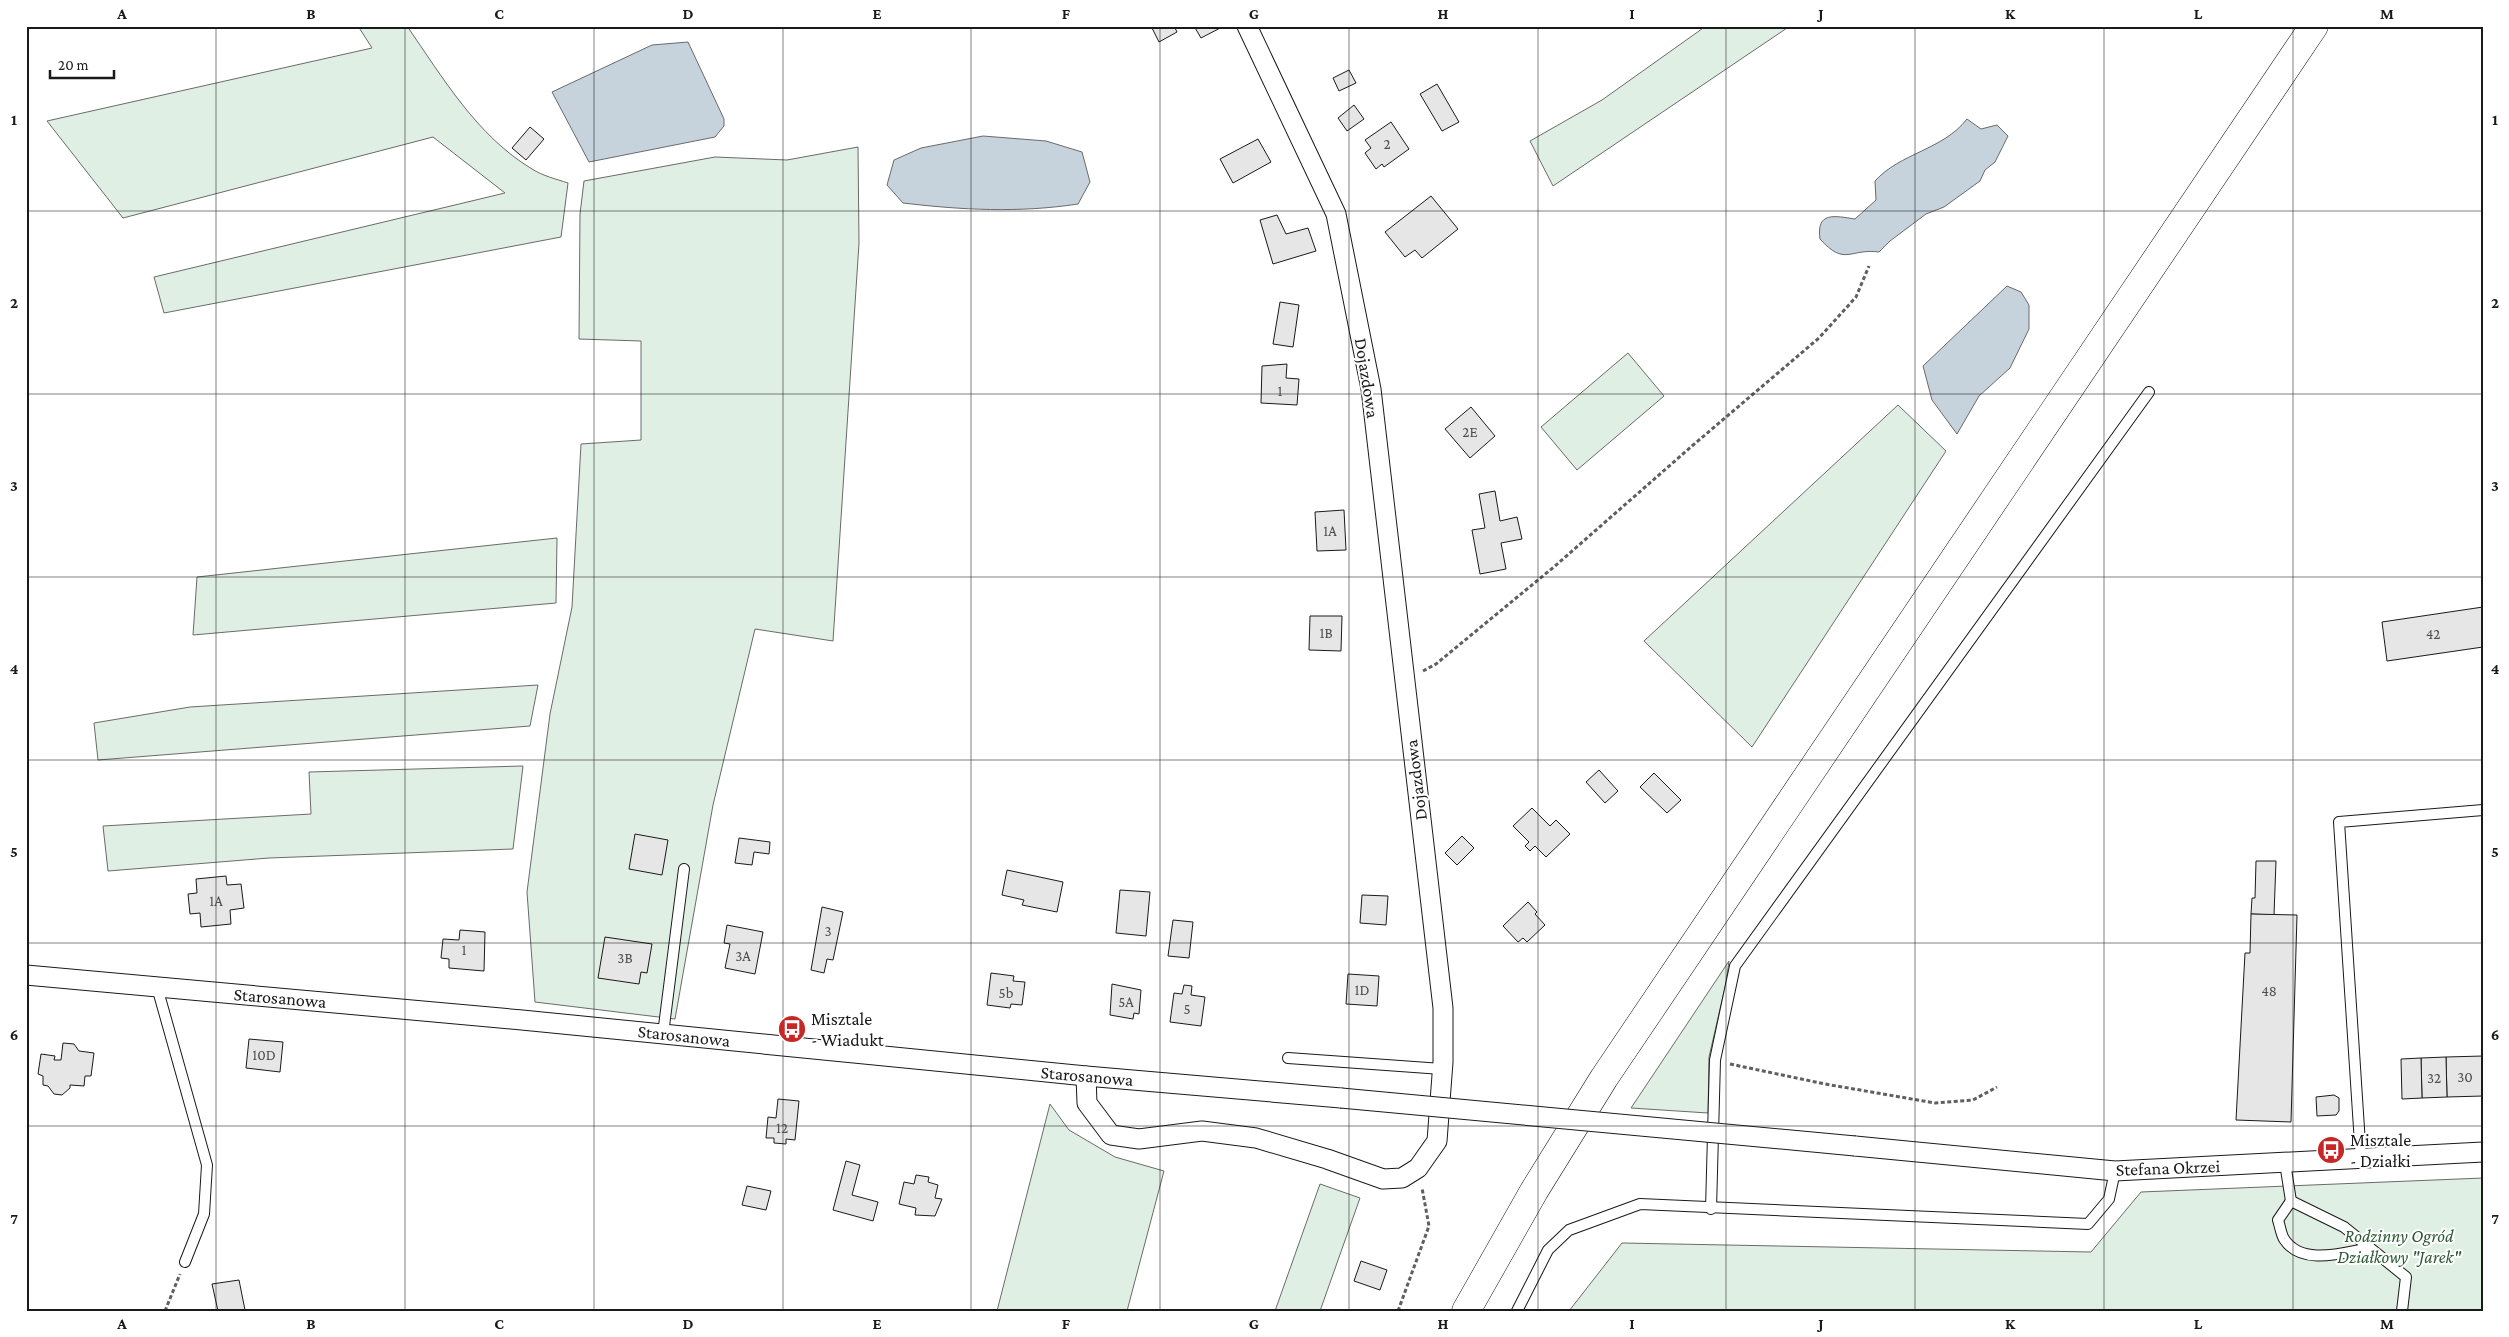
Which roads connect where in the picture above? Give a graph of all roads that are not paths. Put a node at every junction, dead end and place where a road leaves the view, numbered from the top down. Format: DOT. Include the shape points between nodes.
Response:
graph roads {
  1 [pos="1247,26"];
  2 [pos="2314,26"];
  3 [pos="2149,392"];
  4 [pos="2483,810"];
  5 [pos="684,869"];
  6 [pos="26,975"];
  7 [pos="158,987"];
  8 [pos="663,1034"];
  9 [pos="1288,1058"];
  10 [pos="1442,1069"];
  11 [pos="1086,1076"];
  12 [pos="1855,1146"];
  13 [pos="2483,1152"];
  14 [pos="2361,1159"];
  15 [pos="2285,1163"];
  16 [pos="2115,1171"];
  17 [pos="2291,1201"];
  18 [pos="1711,1208"];
  19 [pos="2370,1248"];
  20 [pos="185,1262"];
  21 [pos="1466,1311"];
  22 [pos="1517,1311"];
  23 [pos="2402,1311"];
  1 -- 10 [label="street, Dojazdowa" via="1336,214 1370,389 1443,1008"];
  2 -- 21 [label="main road" via="1609,1070 1534,1190"];
  3 -- 18 [label="lane" via="1734,966 1715,1060"];
  4 -- 14 [label="lane" via="2339,822"];
  5 -- 8 [label="lane"];
  6 -- 7 [label="street, Starosanowa"];
  7 -- 8 [label="street, Starosanowa"];
  7 -- 20 [label="lane" via="207,1165 204,1214"];
  8 -- 11 [label="street, Starosanowa"];
  9 -- 10 [label="lane"];
  10 -- 11 [label="street, Dojazdowa" via="1437,1142 1418,1168 1402,1178 1383,1179 1256,1138 1202,1131 1139,1139 1111,1135 1087,1103"];
  11 -- 12 [label="street, Starosanowa, bridge"];
  12 -- 16 [label="street, Stefana Okrzei"];
  13 -- 14 [label="street, Stefana Okrzei"];
  14 -- 15 [label="street, Stefana Okrzei"];
  15 -- 16 [label="street, Stefana Okrzei"];
  15 -- 17 [label="lane"];
  16 -- 18 [label="lane" via="2108,1199 2088,1224"];
  17 -- 19 [label="lane" via="2344,1227"];
  17 -- 19 [label="lane" via="2278,1220 2284,1239 2298,1250 2319,1257"];
  18 -- 22 [label="lane" via="1640,1204 1569,1230 1548,1250"];
  19 -- 23 [label="lane" via="2406,1277"];
}
